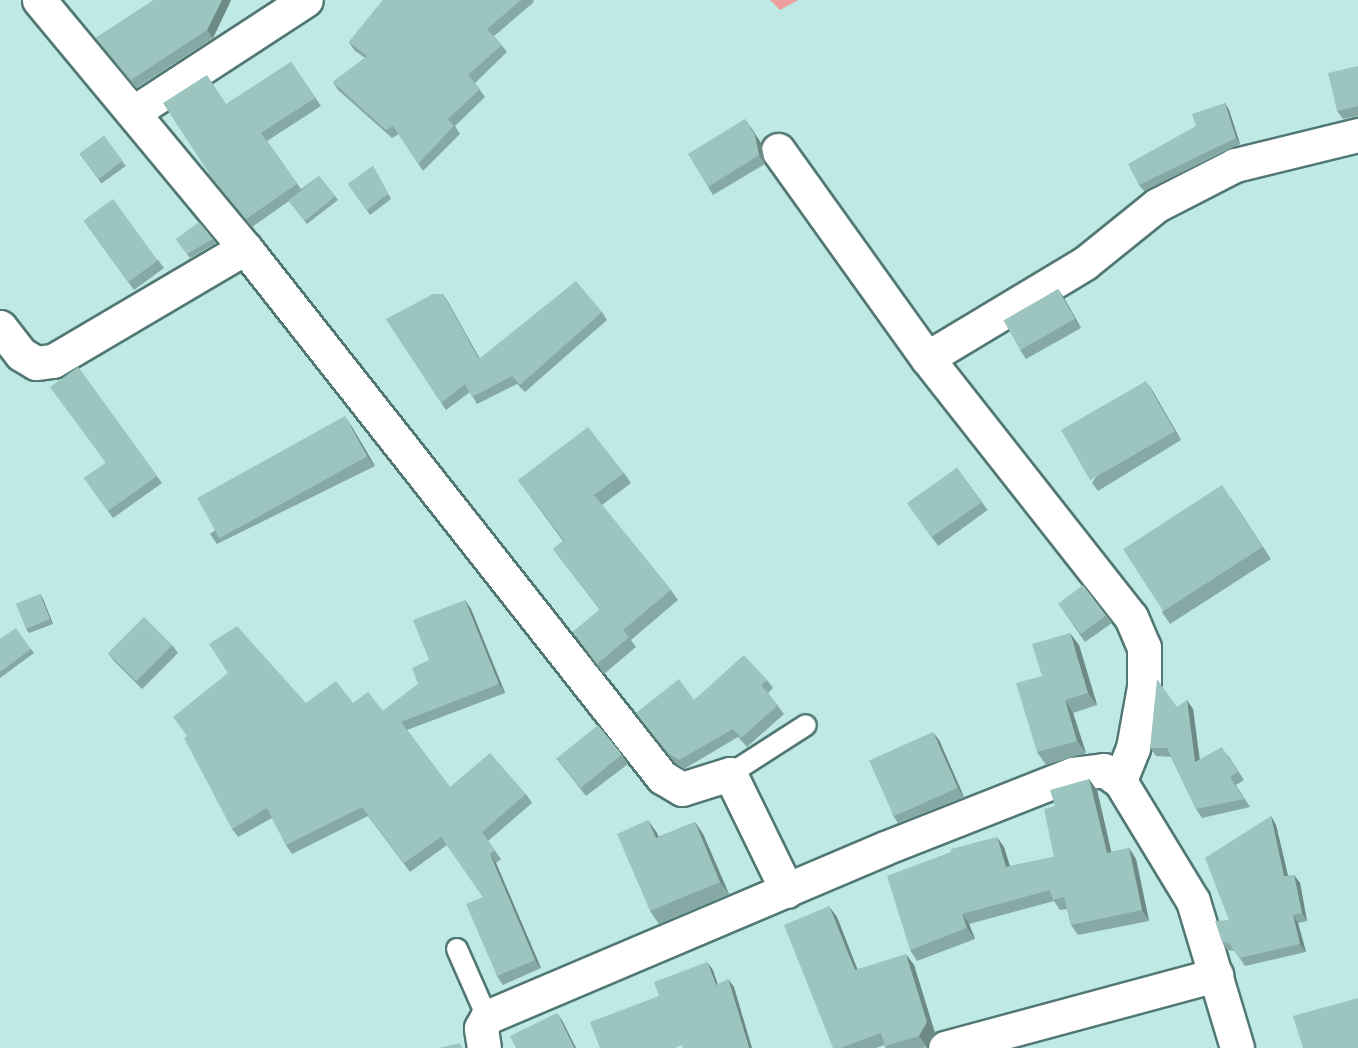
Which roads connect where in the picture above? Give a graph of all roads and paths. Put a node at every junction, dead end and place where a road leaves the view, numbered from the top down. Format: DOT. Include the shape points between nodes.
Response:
graph roads {
  1 [pos="39,0"];
  2 [pos="306,0"];
  3 [pos="134,112"];
  4 [pos="1358,135"];
  5 [pos="778,150"];
  6 [pos="245,248"];
  7 [pos="0,327"];
  8 [pos="927,358"];
  9 [pos="806,725"];
  10 [pos="730,774"];
  11 [pos="1120,781"];
  12 [pos="787,891"];
  13 [pos="457,949"];
  14 [pos="1216,975"];
  15 [pos="485,1033"];
  16 [pos="945,1048"];
  17 [pos="1237,1048"];
  1 -- 3 [label="street"];
  2 -- 3 [label="street"];
  3 -- 6 [label="street"];
  4 -- 8 [label="street" via="1235,165 1157,205 1085,263"];
  5 -- 8 [label="street"];
  6 -- 7 [label="street" via="53,361 36,363 21,354"];
  6 -- 10 [label="street" via="662,777 681,789"];
  8 -- 11 [label="street" via="1131,617 1144,647 1144,687 1133,748"];
  9 -- 10 [label="lane"];
  10 -- 12 [label="street"];
  11 -- 12 [label="street" via="1104,770 1073,774"];
  11 -- 14 [label="street" via="1193,901"];
  12 -- 15 [label="street"];
  13 -- 15 [label="lane"];
  14 -- 16 [label="street"];
  14 -- 17 [label="street"];
}
